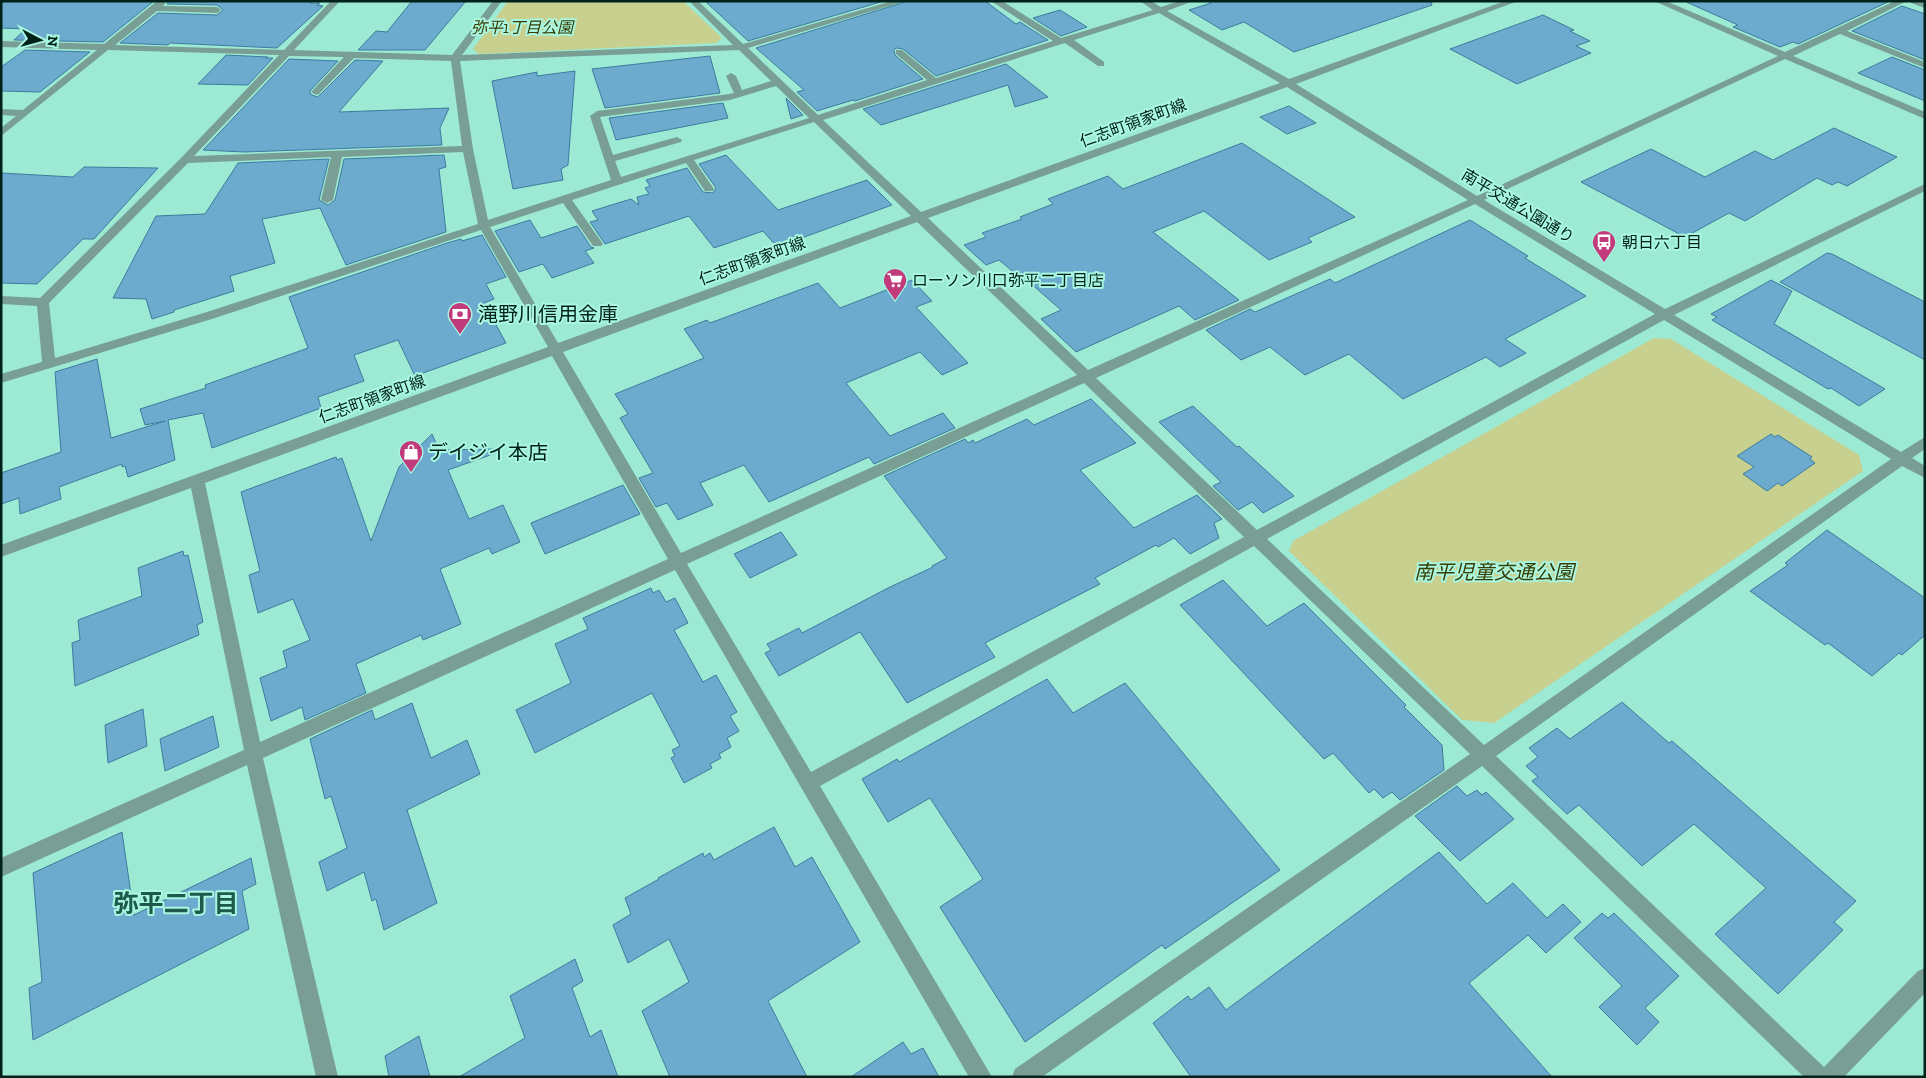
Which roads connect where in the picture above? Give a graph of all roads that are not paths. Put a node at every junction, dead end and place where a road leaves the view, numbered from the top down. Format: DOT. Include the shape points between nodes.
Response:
graph roads {
  1 [pos="163,1"];
  2 [pos="336,1"];
  3 [pos="498,1"];
  4 [pos="693,1"];
  5 [pos="902,1"];
  6 [pos="995,1"];
  7 [pos="1144,1"];
  8 [pos="1189,1"];
  9 [pos="1514,1"];
  10 [pos="1658,1"];
  11 [pos="1903,1"];
  12 [pos="1914,1"];
  13 [pos="1925,5"];
  14 [pos="155,8"];
  15 [pos="217,10"];
  16 [pos="1160,10"];
  17 [pos="1840,31"];
  18 [pos="1064,41"];
  19 [pos="1,44"];
  20 [pos="742,47"];
  21 [pos="105,48"];
  22 [pos="898,52"];
  23 [pos="285,53"];
  24 [pos="351,55"];
  25 [pos="1786,57"];
  26 [pos="455,58"];
  27 [pos="1101,64"];
  28 [pos="1925,65"];
  29 [pos="731,76"];
  30 [pos="779,82"];
  31 [pos="935,82"];
  32 [pos="1288,83"];
  33 [pos="316,92"];
  34 [pos="739,94"];
  35 [pos="1,112"];
  36 [pos="26,113"];
  37 [pos="1925,116"];
  38 [pos="818,119"];
  39 [pos="1,133"];
  40 [pos="677,140"];
  41 [pos="468,149"];
  42 [pos="337,154"];
  43 [pos="688,159"];
  44 [pos="185,160"];
  45 [pos="609,160"];
  46 [pos="616,182"];
  47 [pos="1925,187"];
  48 [pos="709,189"];
  49 [pos="566,199"];
  50 [pos="327,200"];
  51 [pos="1476,200"];
  52 [pos="919,218"];
  53 [pos="484,226"];
  54 [pos="597,244"];
  55 [pos="1,300"];
  56 [pos="43,302"];
  57 [pos="1666,314"];
  58 [pos="556,350"];
  59 [pos="49,365"];
  60 [pos="1087,376"];
  61 [pos="1,379"];
  62 [pos="1925,442"];
  63 [pos="1902,459"];
  64 [pos="1925,473"];
  65 [pos="198,480"];
  66 [pos="1255,539"];
  67 [pos="1,551"];
  68 [pos="678,562"];
  69 [pos="253,753"];
  70 [pos="1482,756"];
  71 [pos="808,783"];
  72 [pos="1,868"];
  73 [pos="1925,978"];
  74 [pos="327,1077"];
  75 [pos="981,1077"];
  76 [pos="1023,1077"];
  77 [pos="1820,1077"];
  78 [pos="1829,1077"];
  1 -- 14 [label="street"];
  2 -- 23 [label="street"];
  3 -- 26 [label="street"];
  4 -- 20 [label="street"];
  5 -- 20 [label="street"];
  6 -- 18 [label="street"];
  7 -- 16 [label="street, 南平交通公園通り"];
  8 -- 16 [label="street"];
  9 -- 32 [label="street, 仁志町領家町線"];
  10 -- 25 [label="street"];
  11 -- 17 [label="street"];
  12 -- 13 [label="street"];
  14 -- 15 [label="street"];
  14 -- 21 [label="street"];
  16 -- 18 [label="street"];
  16 -- 32 [label="street, 南平交通公園通り"];
  17 -- 25 [label="street"];
  17 -- 28 [label="street"];
  18 -- 27 [label="street"];
  18 -- 31 [label="street"];
  19 -- 21 [label="street"];
  20 -- 26 [label="street"];
  20 -- 30 [label="street"];
  21 -- 23 [label="street"];
  21 -- 36 [label="street"];
  22 -- 31 [label="street"];
  23 -- 24 [label="street"];
  23 -- 44 [label="street"];
  24 -- 26 [label="street"];
  24 -- 33 [label="street"];
  25 -- 37 [label="street"];
  25 -- 51 [label="street"];
  26 -- 41 [label="street"];
  29 -- 34 [label="street"];
  30 -- 34 [label="street"];
  30 -- 38 [label="street"];
  31 -- 38 [label="street"];
  32 -- 51 [label="street, 南平交通公園通り"];
  32 -- 52 [label="street, 仁志町領家町線"];
  34 -- 45 [label="street" via="595,116"];
  35 -- 36 [label="street"];
  36 -- 39 [label="street"];
  38 -- 43 [label="street"];
  38 -- 52 [label="street"];
  40 -- 45 [label="street"];
  41 -- 42 [label="street"];
  41 -- 53 [label="street"];
  42 -- 44 [label="street"];
  42 -- 50 [label="street"];
  43 -- 46 [label="street"];
  43 -- 48 [label="street"];
  44 -- 56 [label="street"];
  45 -- 46 [label="street"];
  46 -- 49 [label="street"];
  47 -- 57 [label="street"];
  49 -- 53 [label="street"];
  49 -- 54 [label="street"];
  51 -- 57 [label="street, 南平交通公園通り"];
  51 -- 60 [label="street"];
  52 -- 58 [label="street, 仁志町領家町線"];
  52 -- 60 [label="street"];
  53 -- 58 [label="street"];
  53 -- 59 [label="street"];
  55 -- 56 [label="street"];
  56 -- 59 [label="street"];
  57 -- 63 [label="street, 南平交通公園通り"];
  57 -- 66 [label="street"];
  58 -- 65 [label="street, 仁志町領家町線"];
  58 -- 68 [label="street"];
  59 -- 61 [label="street"];
  60 -- 66 [label="street"];
  60 -- 68 [label="street"];
  62 -- 63 [label="street"];
  63 -- 64 [label="street, 南平交通公園通り"];
  63 -- 70 [label="street"];
  65 -- 67 [label="street, 仁志町領家町線"];
  65 -- 69 [label="street"];
  66 -- 70 [label="street"];
  66 -- 71 [label="street"];
  68 -- 69 [label="street"];
  68 -- 71 [label="street"];
  69 -- 72 [label="street"];
  69 -- 74 [label="street"];
  70 -- 76 [label="street"];
  70 -- 77 [label="street"];
  71 -- 75 [label="street"];
  73 -- 78 [label="street"];
}
